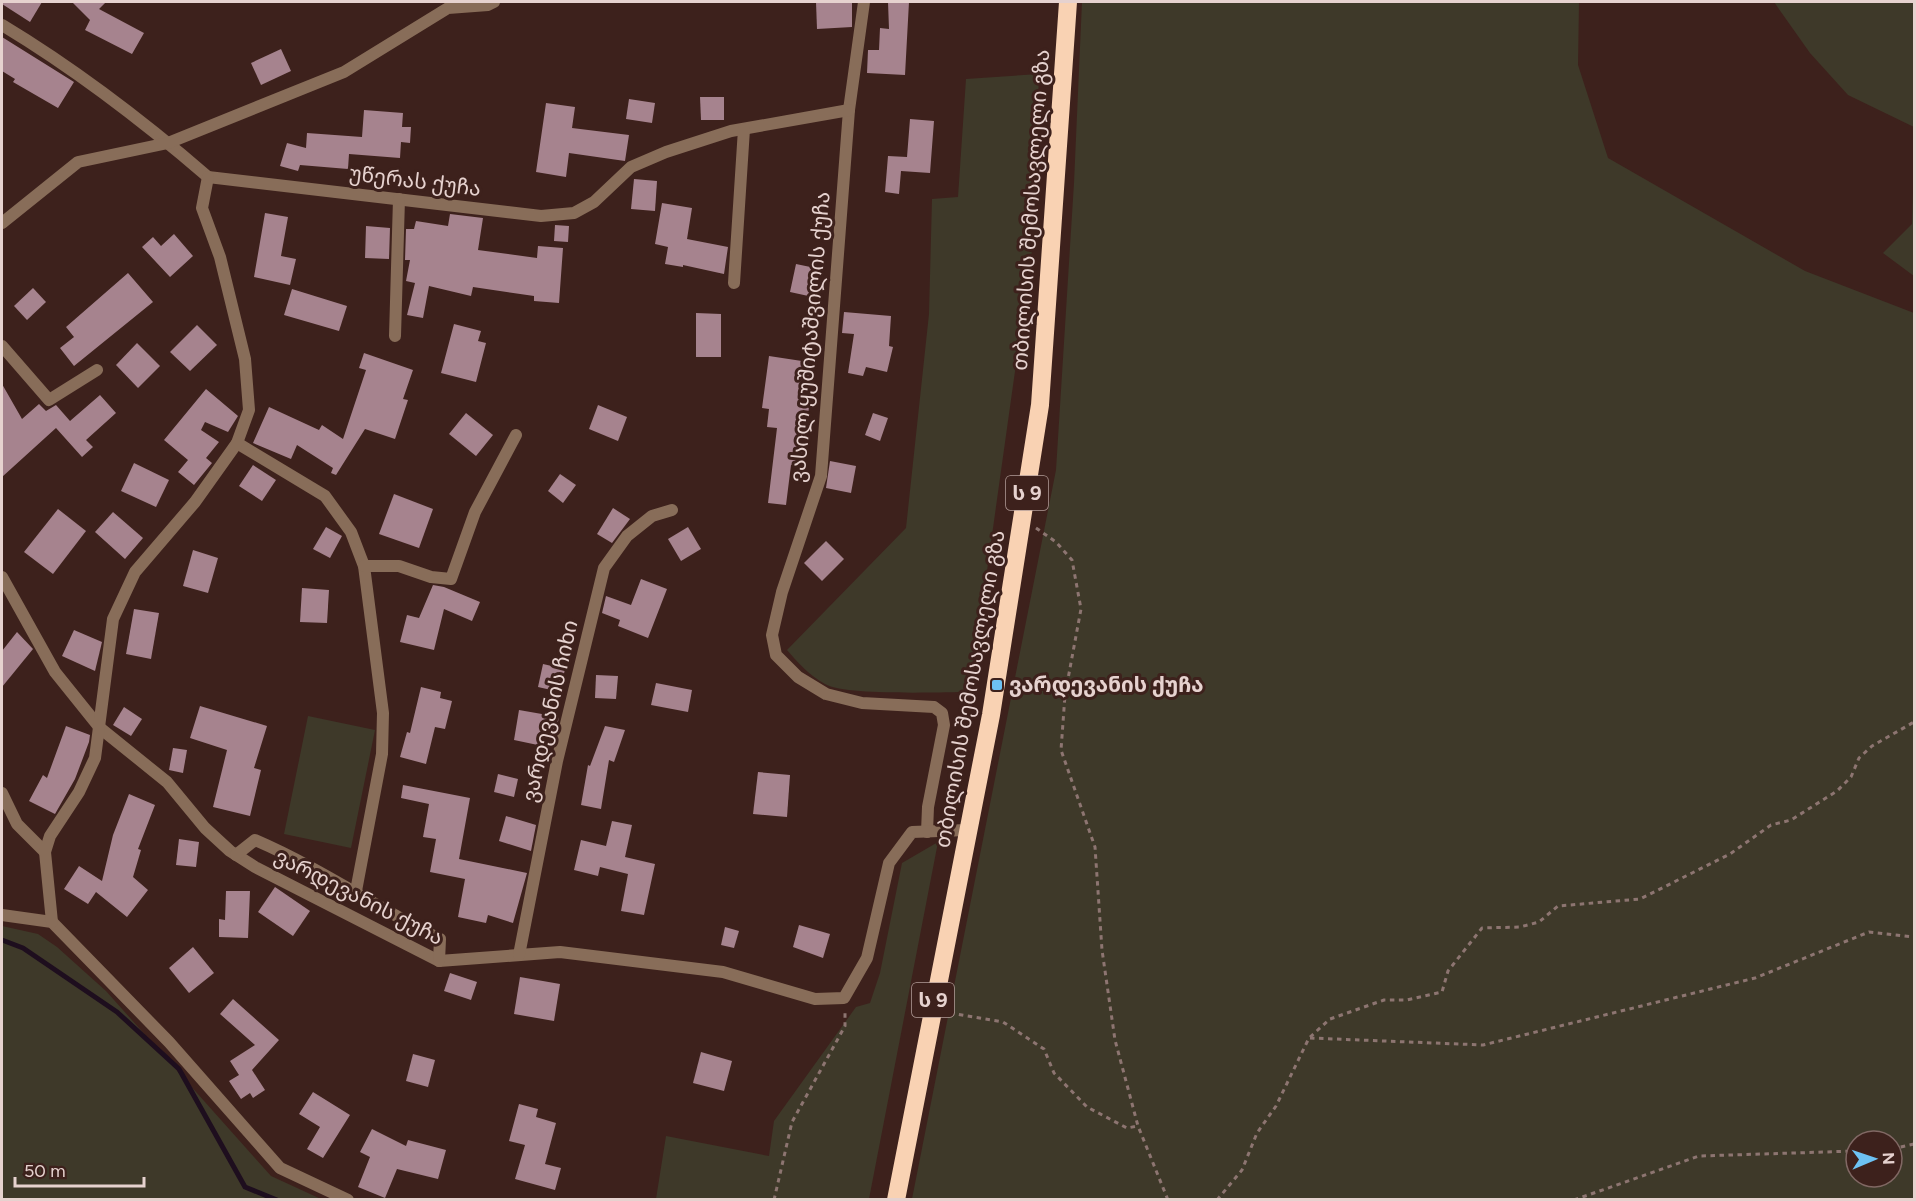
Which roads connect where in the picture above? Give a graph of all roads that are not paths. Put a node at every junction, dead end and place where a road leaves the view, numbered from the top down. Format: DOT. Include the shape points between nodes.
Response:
graph roads {
  1 [pos="494,2"];
  2 [pos="864,2"];
  3 [pos="1068,2"];
  4 [pos="2,25"];
  5 [pos="849,110"];
  6 [pos="744,129"];
  7 [pos="168,143"];
  8 [pos="208,177"];
  9 [pos="399,199"];
  10 [pos="2,224"];
  11 [pos="734,283"];
  12 [pos="395,336"];
  13 [pos="2,346"];
  14 [pos="97,370"];
  15 [pos="516,435"];
  16 [pos="237,443"];
  17 [pos="672,510"];
  18 [pos="364,566"];
  19 [pos="2,577"];
  20 [pos="100,728"];
  21 [pos="2,793"];
  22 [pos="967,830"];
  23 [pos="927,832"];
  24 [pos="45,852"];
  25 [pos="236,855"];
  26 [pos="356,891"];
  27 [pos="2,915"];
  28 [pos="52,922"];
  29 [pos="519,955"];
  30 [pos="439,961"];
  31 [pos="348,1200"];
  32 [pos="896,1200"];
  1 -- 7 [label="street" via="448,8 344,72"];
  2 -- 5 [label="street, ვასილ ყუშიტაშვილის ქუჩა"];
  3 -- 22 [label="highway, თბილისის შემოსავლელი გზა / ს 9" via="1040,405 991,715"];
  4 -- 7 [label="street" via="55,57"];
  5 -- 6 [label="street, უწერას ქუჩა"];
  5 -- 23 [label="street, ვასილ ყუშიტაშვილის ქუჩა" via="821,476 782,592 772,635 776,655 798,677 826,694 862,703 934,706 942,713 944,725"];
  6 -- 9 [label="street, უწერას ქუჩა" via="666,152 631,167 594,202 574,213 541,216"];
  6 -- 11 [label="street"];
  7 -- 8 [label="street"];
  7 -- 10 [label="street" via="78,162"];
  8 -- 9 [label="street, უწერას ქუჩა"];
  8 -- 16 [label="street" via="202,208 220,257 245,359 249,410"];
  9 -- 12 [label="street"];
  13 -- 14 [label="street" via="49,400"];
  15 -- 18 [label="street" via="475,512 451,579 399,566"];
  16 -- 18 [label="street" via="325,496 351,532"];
  16 -- 20 [label="street" via="195,502 135,572 113,619"];
  17 -- 29 [label="street, ვარდევანის ჩიხი" via="652,516 627,537 604,568 557,760"];
  18 -- 26 [label="street" via="383,713 382,754"];
  19 -- 20 [label="street, ვარდევანის ქუჩა" via="55,672"];
  20 -- 24 [label="street" via="95,758 79,792 50,836"];
  20 -- 25 [label="street, ვარდევანის ქუჩა" via="167,782 205,828"];
  21 -- 24 [label="street" via="17,824"];
  22 -- 23 [label="street"];
  22 -- 32 [label="highway, თბილისის შემოსავლელი გზა / ს 9"];
  23 -- 29 [label="street, ვარდევანის ქუჩა" via="912,832 889,863 867,958 844,998 815,999 723,972 560,952"];
  24 -- 28 [label="street"];
  25 -- 26 [label="street" via="255,840"];
  25 -- 30 [label="street, ვარდევანის ქუჩა"];
  26 -- 30 [label="street" via="389,914 440,939"];
  27 -- 28 [label="street"];
  28 -- 31 [label="street" via="169,1042 280,1168"];
  29 -- 30 [label="street, ვარდევანის ქუჩა"];
}
